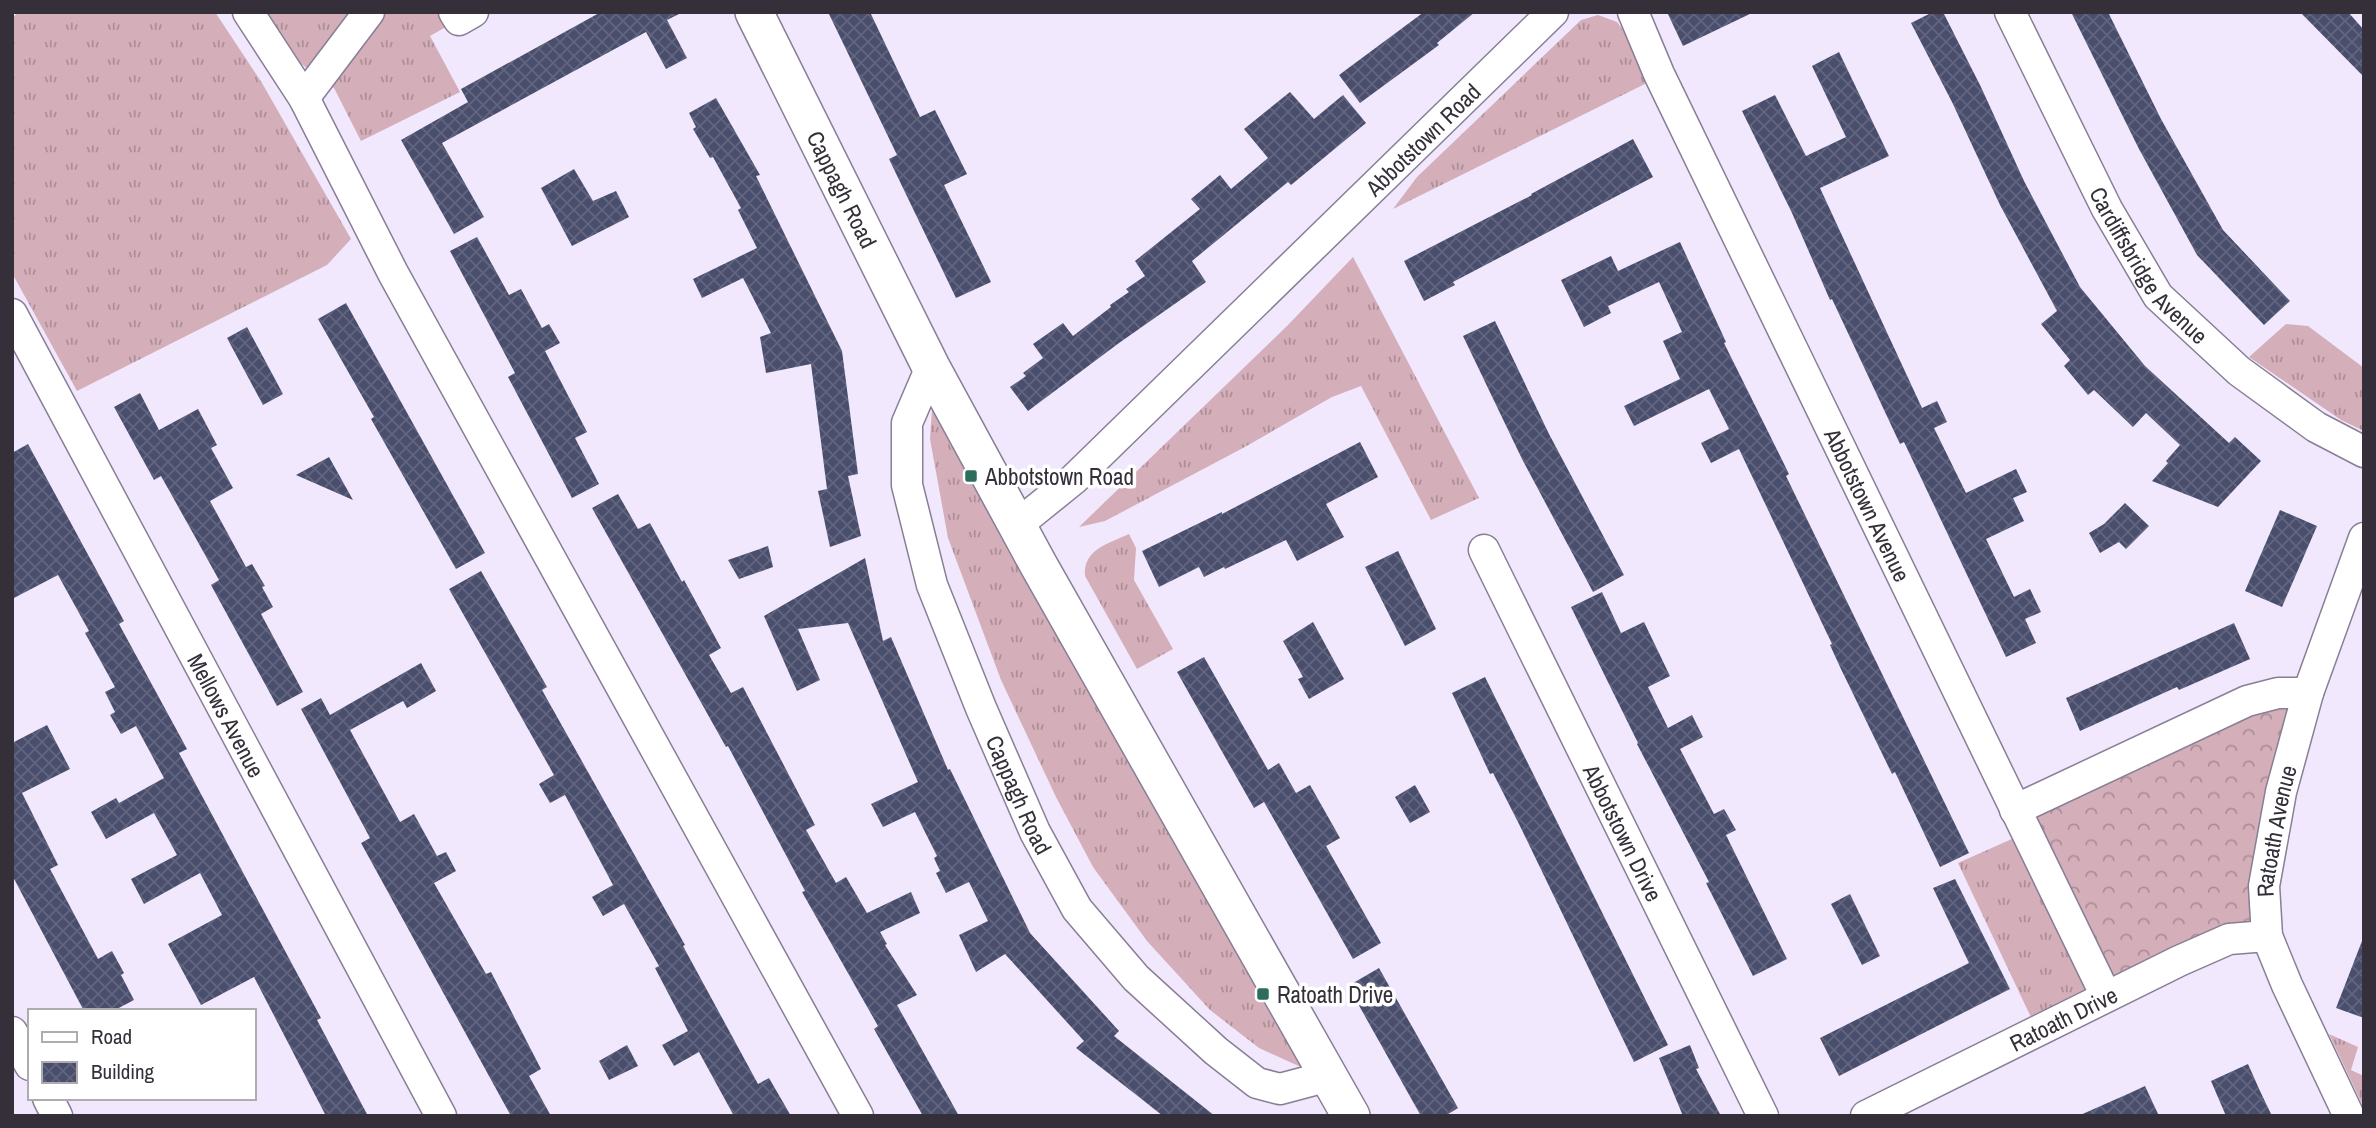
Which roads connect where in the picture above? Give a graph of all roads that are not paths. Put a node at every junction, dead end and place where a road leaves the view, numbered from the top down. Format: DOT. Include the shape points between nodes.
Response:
graph roads {
  1 [pos="248,12"];
  2 [pos="369,12"];
  3 [pos="453,12"];
  4 [pos="473,12"];
  5 [pos="754,12"];
  6 [pos="1553,12"];
  7 [pos="1633,12"];
  8 [pos="2010,12"];
  9 [pos="304,98"];
  10 [pos="12,314"];
  11 [pos="931,367"];
  12 [pos="2364,453"];
  13 [pos="1017,525"];
  14 [pos="2364,538"];
  15 [pos="1484,550"];
  16 [pos="2308,693"];
  17 [pos="2015,810"];
  18 [pos="2267,936"];
  19 [pos="2106,996"];
  20 [pos="12,1032"];
  21 [pos="28,1061"];
  22 [pos="1329,1076"];
  23 [pos="49,1100"];
  24 [pos="57,1116"];
  25 [pos="441,1116"];
  26 [pos="858,1116"];
  27 [pos="1351,1116"];
  28 [pos="1763,1116"];
  29 [pos="1866,1116"];
  30 [pos="2349,1116"];
  1 -- 9 [label="street"];
  2 -- 9 [label="street"];
  3 -- 4 [label="street" via="459,20"];
  5 -- 11 [label="street, Cappagh Road"];
  6 -- 13 [label="street, Abbotstown Road" via="1074,479"];
  7 -- 17 [label="street, Abbotstown Avenue"];
  8 -- 12 [label="street, Cardiffsbridge Avenue" via="2107,209 2158,296 2238,371 2316,427"];
  9 -- 26 [label="street" via="393,273"];
  10 -- 25 [label="street, Mellows Avenue"];
  11 -- 13 [label="street, Cappagh Road"];
  11 -- 22 [label="street, Cappagh Road" via="907,423 907,485 932,585 1035,832 1077,909 1136,978 1257,1083 1280,1088"];
  13 -- 22 [label="street, Cappagh Road"];
  14 -- 16 [label="street, Ratoath Avenue"];
  15 -- 28 [label="street, Abbotstown Drive"];
  16 -- 17 [label="street" via="2278,693 2247,701"];
  16 -- 18 [label="street, Ratoath Avenue" via="2281,792 2264,886"];
  17 -- 19 [label="street, Abbotstown Avenue"];
  18 -- 19 [label="street, Ratoath Drive" via="2229,939"];
  18 -- 30 [label="street, Ratoath Avenue"];
  19 -- 29 [label="street, Ratoath Drive"];
  20 -- 21 [label="street"];
  22 -- 27 [label="street, Cappagh Road"];
  23 -- 24 [label="street"];
}
